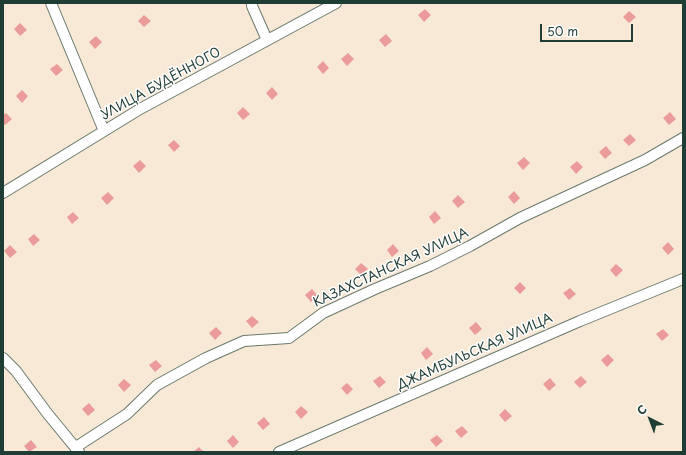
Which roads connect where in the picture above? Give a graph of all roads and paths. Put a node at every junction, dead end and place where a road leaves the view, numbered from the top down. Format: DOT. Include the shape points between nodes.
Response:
graph roads {
  1 [pos="51,3"];
  2 [pos="252,3"];
  3 [pos="336,3"];
  4 [pos="267,40"];
  5 [pos="104,131"];
  6 [pos="683,138"];
  7 [pos="3,193"];
  8 [pos="683,279"];
  9 [pos="3,358"];
  10 [pos="78,450"];
  11 [pos="279,452"];
  1 -- 5 [label="street"];
  2 -- 4 [label="street"];
  3 -- 4 [label="street, УЛИЦА БУДЁННОГО"];
  4 -- 5 [label="street, УЛИЦА БУДЁННОГО"];
  5 -- 7 [label="street, УЛИЦА БУДЁННОГО"];
  6 -- 10 [label="street, КАЗАХСТАНСКАЯ УЛИЦА" via="645,160 520,218 437,263 323,313 289,338 244,341 206,358 157,385 127,414"];
  8 -- 11 [label="street, ДЖАМБУЛЬСКАЯ УЛИЦА"];
  9 -- 10 [label="street"];
}
